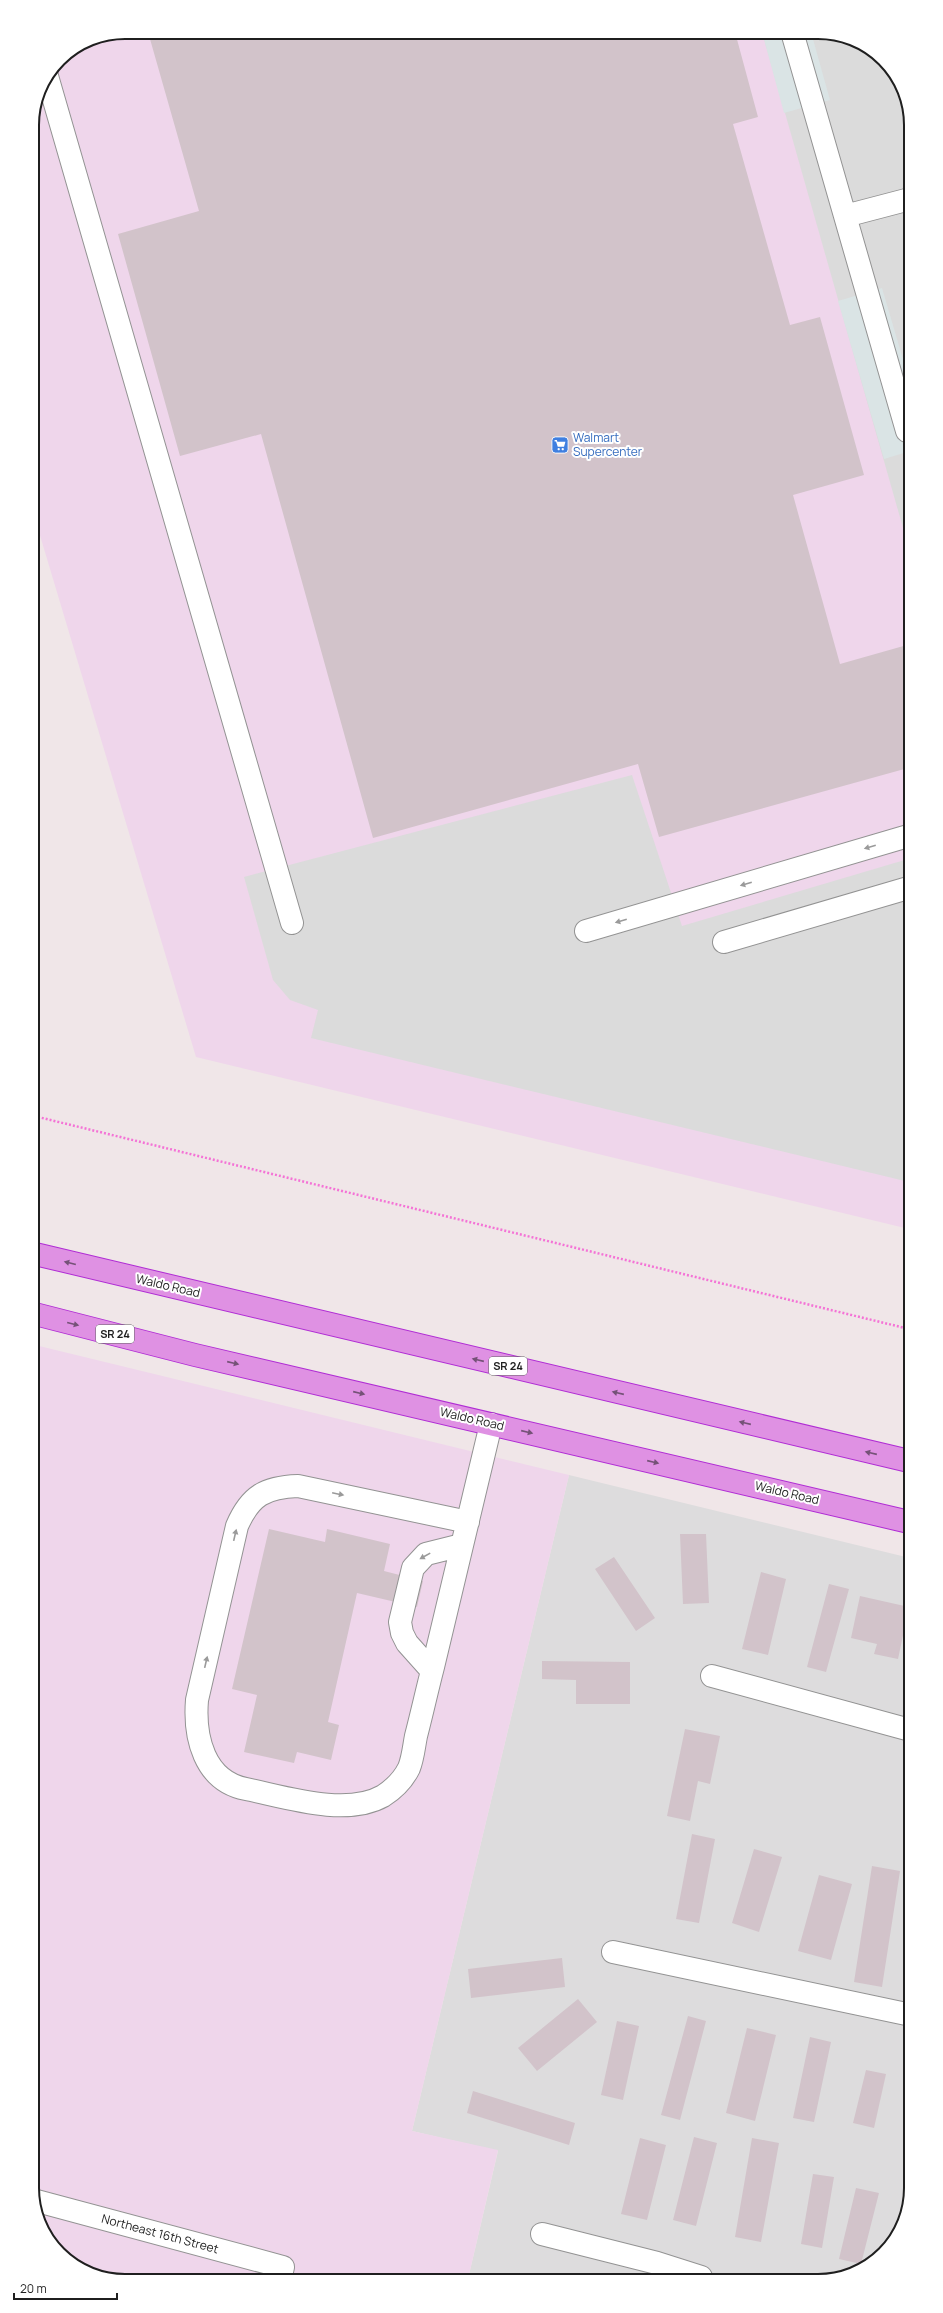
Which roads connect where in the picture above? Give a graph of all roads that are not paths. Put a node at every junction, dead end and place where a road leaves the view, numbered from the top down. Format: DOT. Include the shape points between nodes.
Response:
graph roads {
  1 [pos="794,39"];
  2 [pos="49,85"];
  3 [pos="904,201"];
  4 [pos="845,216"];
  5 [pos="904,421"];
  6 [pos="904,837"];
  7 [pos="904,889"];
  8 [pos="292,923"];
  9 [pos="586,931"];
  10 [pos="724,942"];
  11 [pos="39,1255"];
  12 [pos="39,1315"];
  13 [pos="491,1424"];
  14 [pos="904,1461"];
  15 [pos="904,1521"];
  16 [pos="468,1522"];
  17 [pos="462,1545"];
  18 [pos="432,1671"];
  19 [pos="712,1676"];
  20 [pos="904,1728"];
  21 [pos="613,1952"];
  22 [pos="904,2014"];
  23 [pos="41,2202"];
  24 [pos="542,2234"];
  25 [pos="282,2273"];
  26 [pos="691,2274"];
  1 -- 4 [label="street"];
  2 -- 8 [label="street"];
  3 -- 4 [label="street"];
  4 -- 5 [label="street"];
  6 -- 9 [label="street, one-way"];
  7 -- 10 [label="street"];
  14 -- 11 [label="highway, Waldo Road / SR 24, one-way"];
  12 -- 13 [label="highway, Waldo Road / SR 24, one-way"];
  13 -- 15 [label="highway, Waldo Road / SR 24, one-way"];
  13 -- 16 [label="street"];
  16 -- 17 [label="street"];
  18 -- 16 [label="street, one-way" via="409,1767 399,1784 382,1796 364,1803 345,1806 323,1804 235,1787 219,1777 208,1763 200,1742 195,1722 197,1700 237,1526 244,1510 254,1498 281,1486 298,1486"];
  17 -- 18 [label="street"];
  17 -- 18 [label="street, one-way" via="426,1554 419,1560 413,1568 400,1622 404,1638"];
  19 -- 20 [label="street"];
  21 -- 22 [label="street"];
  23 -- 25 [label="street, Northeast 16th Street"];
  24 -- 26 [label="street"];
}
